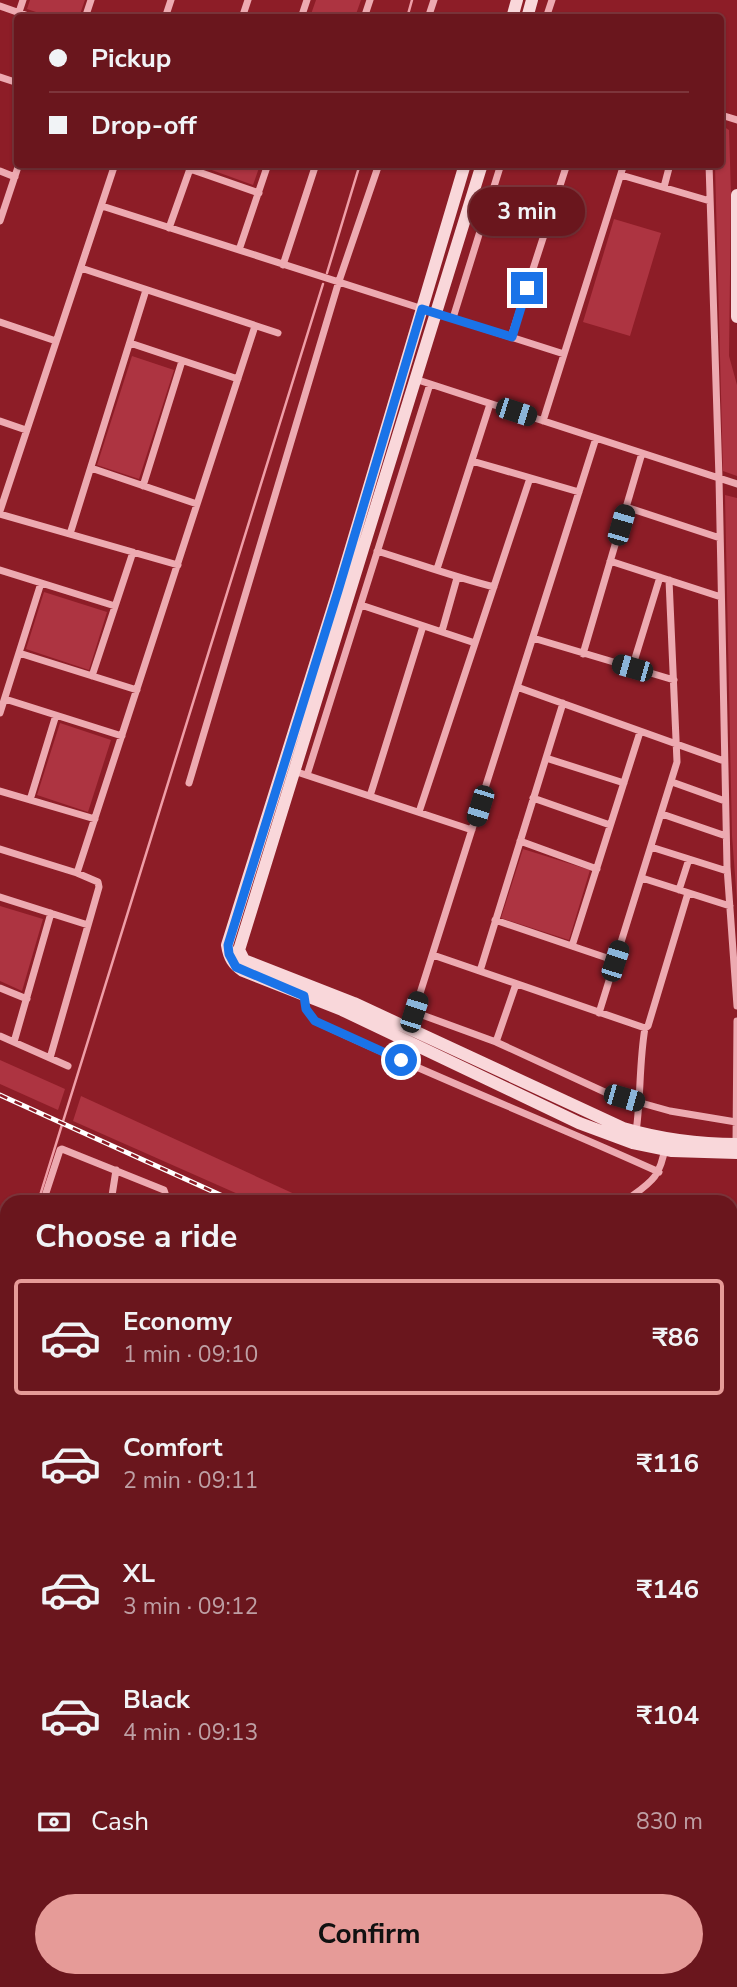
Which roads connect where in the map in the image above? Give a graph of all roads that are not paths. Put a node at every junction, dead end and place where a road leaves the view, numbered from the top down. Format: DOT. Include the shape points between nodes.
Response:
graph roads {
  1 [pos="23,0"];
  2 [pos="0,6"];
  3 [pos="19,12"];
  4 [pos="24,14"];
  5 [pos="18,168"];
  6 [pos="114,168"];
  7 [pos="190,168"];
  8 [pos="193,168"];
  9 [pos="267,168"];
  10 [pos="315,168"];
  11 [pos="379,168"];
  12 [pos="464,168"];
  13 [pos="481,168"];
  14 [pos="499,168"];
  15 [pos="565,168"];
  16 [pos="623,168"];
  17 [pos="669,168"];
  18 [pos="709,168"];
  19 [pos="0,171"];
  20 [pos="621,175"];
  21 [pos="15,177"];
  22 [pos="664,187"];
  23 [pos="258,193"];
  24 [pos="737,195"];
  25 [pos="710,201"];
  26 [pos="102,206"];
  27 [pos="0,222"];
  28 [pos="169,228"];
  29 [pos="239,250"];
  30 [pos="283,265"];
  31 [pos="81,268"];
  32 [pos="339,281"];
  33 [pos="146,290"];
  34 [pos="422,309"];
  35 [pos="436,313"];
  36 [pos="737,317"];
  37 [pos="453,318"];
  38 [pos="0,322"];
  39 [pos="256,326"];
  40 [pos="278,334"];
  41 [pos="512,337"];
  42 [pos="56,341"];
  43 [pos="130,344"];
  44 [pos="564,354"];
  45 [pos="182,361"];
  46 [pos="402,375"];
  47 [pos="238,379"];
  48 [pos="416,379"];
  49 [pos="430,384"];
  50 [pos="490,404"];
  51 [pos="0,421"];
  52 [pos="543,421"];
  53 [pos="26,430"];
  54 [pos="596,438"];
  55 [pos="642,453"];
  56 [pos="472,461"];
  57 [pos="91,468"];
  58 [pos="530,478"];
  59 [pos="719,478"];
  60 [pos="737,484"];
  61 [pos="143,486"];
  62 [pos="579,492"];
  63 [pos="197,504"];
  64 [pos="626,507"];
  65 [pos="0,513"];
  66 [pos="70,534"];
  67 [pos="720,538"];
  68 [pos="377,551"];
  69 [pos="133,552"];
  70 [pos="610,561"];
  71 [pos="178,565"];
  72 [pos="437,569"];
  73 [pos="0,570"];
  74 [pos="660,577"];
  75 [pos="457,578"];
  76 [pos="669,580"];
  77 [pos="41,583"];
  78 [pos="494,587"];
  79 [pos="721,597"];
  80 [pos="360,605"];
  81 [pos="115,606"];
  82 [pos="424,626"];
  83 [pos="442,631"];
  84 [pos="533,638"];
  85 [pos="475,643"];
  86 [pos="19,653"];
  87 [pos="583,654"];
  88 [pos="632,668"];
  89 [pos="92,676"];
  90 [pos="674,680"];
  91 [pos="517,687"];
  92 [pos="137,690"];
  93 [pos="5,699"];
  94 [pos="562,703"];
  95 [pos="0,713"];
  96 [pos="56,715"];
  97 [pos="640,732"];
  98 [pos="122,736"];
  99 [pos="677,745"];
  100 [pos="546,758"];
  101 [pos="724,761"];
  102 [pos="294,771"];
  103 [pos="307,775"];
  104 [pos="671,782"];
  105 [pos="189,783"];
  106 [pos="624,783"];
  107 [pos="0,791"];
  108 [pos="370,796"];
  109 [pos="533,798"];
  110 [pos="30,800"];
  111 [pos="725,801"];
  112 [pos="419,813"];
  113 [pos="662,814"];
  114 [pos="95,820"];
  115 [pos="610,825"];
  116 [pos="472,830"];
  117 [pos="726,836"];
  118 [pos="520,841"];
  119 [pos="651,847"];
  120 [pos="0,849"];
  121 [pos="689,859"];
  122 [pos="597,869"];
  123 [pos="727,871"];
  124 [pos="77,873"];
  125 [pos="642,878"];
  126 [pos="678,890"];
  127 [pos="688,893"];
  128 [pos="0,897"];
  129 [pos="730,906"];
  130 [pos="51,913"];
  131 [pos="495,920"];
  132 [pos="88,925"];
  133 [pos="572,946"];
  134 [pos="433,955"];
  135 [pos="236,959"];
  136 [pos="615,961"];
  137 [pos="480,971"];
  138 [pos="516,984"];
  139 [pos="0,988"];
  140 [pos="304,996"];
  141 [pos="27,999"];
  142 [pos="737,1006"];
  143 [pos="414,1012"];
  144 [pos="600,1013"];
  145 [pos="737,1021"];
  146 [pos="409,1028"];
  147 [pos="645,1028"];
  148 [pos="0,1036"];
  149 [pos="14,1042"];
  150 [pos="496,1042"];
  151 [pos="50,1058"];
  152 [pos="68,1066"];
  153 [pos="640,1102"];
  154 [pos="551,1117"];
  155 [pos="736,1122"];
  156 [pos="636,1132"];
  157 [pos="666,1144"];
  158 [pos="737,1144"];
  159 [pos="737,1153"];
  160 [pos="116,1170"];
  161 [pos="659,1172"];
  162 [pos="45,1195"];
  163 [pos="112,1195"];
  164 [pos="166,1195"];
  165 [pos="632,1195"];
  1 -- 3 [label="street"];
  2 -- 3 [label="street"];
  3 -- 4 [label="street"];
  5 -- 21 [label="street"];
  6 -- 26 [label="street"];
  7 -- 28 [label="street"];
  8 -- 23 [label="street"];
  9 -- 23 [label="street"];
  10 -- 30 [label="street"];
  11 -- 32 [label="street"];
  12 -- 34 [label="street"];
  13 -- 35 [label="street"];
  14 -- 37 [label="street"];
  15 -- 41 [label="street"];
  16 -- 20 [label="street"];
  17 -- 22 [label="street"];
  18 -- 25 [label="street"];
  19 -- 21 [label="street"];
  20 -- 22 [label="street"];
  20 -- 44 [label="street"];
  21 -- 27 [label="street"];
  22 -- 25 [label="street"];
  23 -- 29 [label="street"];
  24 -- 36 [label="street"];
  25 -- 59 [label="street"];
  26 -- 28 [label="street"];
  26 -- 31 [label="street"];
  28 -- 29 [label="street"];
  29 -- 30 [label="street"];
  30 -- 32 [label="street"];
  31 -- 33 [label="street"];
  31 -- 42 [label="street"];
  32 -- 34 [label="street"];
  32 -- 105 [label="street"];
  33 -- 39 [label="street"];
  33 -- 43 [label="street"];
  34 -- 35 [label="street"];
  34 -- 46 [label="street"];
  35 -- 37 [label="street"];
  35 -- 48 [label="street"];
  37 -- 41 [label="street"];
  38 -- 42 [label="street"];
  39 -- 40 [label="street"];
  39 -- 47 [label="street"];
  41 -- 44 [label="street"];
  42 -- 53 [label="street"];
  43 -- 45 [label="street"];
  43 -- 57 [label="street"];
  44 -- 52 [label="street"];
  45 -- 47 [label="street"];
  45 -- 61 [label="street"];
  46 -- 48 [label="street"];
  46 -- 135 [label="street" via="228,945"];
  47 -- 63 [label="street"];
  48 -- 49 [label="street"];
  48 -- 102 [label="street"];
  49 -- 50 [label="street"];
  49 -- 68 [label="street"];
  50 -- 52 [label="street"];
  50 -- 56 [label="street"];
  51 -- 53 [label="street"];
  52 -- 54 [label="street"];
  53 -- 65 [label="street"];
  54 -- 55 [label="street"];
  54 -- 62 [label="street"];
  55 -- 59 [label="street"];
  55 -- 64 [label="street"];
  56 -- 58 [label="street"];
  56 -- 72 [label="street"];
  57 -- 61 [label="street"];
  57 -- 66 [label="street"];
  58 -- 62 [label="street"];
  58 -- 78 [label="street"];
  59 -- 60 [label="street"];
  59 -- 67 [label="street"];
  61 -- 63 [label="street"];
  62 -- 84 [label="street"];
  63 -- 71 [label="street"];
  64 -- 67 [label="street"];
  64 -- 70 [label="street"];
  65 -- 66 [label="street"];
  66 -- 69 [label="street"];
  67 -- 79 [label="street"];
  68 -- 72 [label="street"];
  68 -- 80 [label="street"];
  69 -- 71 [label="street"];
  69 -- 81 [label="street"];
  70 -- 74 [label="street"];
  70 -- 87 [label="street"];
  71 -- 92 [label="street"];
  72 -- 75 [label="street"];
  73 -- 77 [label="street"];
  74 -- 76 [label="street"];
  74 -- 88 [label="street"];
  75 -- 78 [label="street"];
  75 -- 83 [label="street"];
  76 -- 79 [label="street"];
  76 -- 90 [label="street"];
  77 -- 81 [label="street"];
  77 -- 86 [label="street"];
  78 -- 85 [label="street"];
  79 -- 101 [label="street"];
  80 -- 82 [label="street"];
  80 -- 103 [label="street"];
  81 -- 89 [label="street"];
  82 -- 83 [label="street"];
  82 -- 108 [label="street"];
  83 -- 85 [label="street"];
  84 -- 87 [label="street"];
  84 -- 91 [label="street"];
  85 -- 112 [label="street"];
  86 -- 89 [label="street"];
  86 -- 93 [label="street"];
  87 -- 88 [label="street"];
  88 -- 90 [label="street"];
  89 -- 92 [label="street"];
  90 -- 99 [label="street"];
  91 -- 94 [label="street"];
  91 -- 116 [label="street"];
  92 -- 98 [label="street"];
  93 -- 95 [label="street"];
  93 -- 96 [label="street"];
  94 -- 97 [label="street"];
  94 -- 100 [label="street"];
  96 -- 98 [label="street"];
  96 -- 110 [label="street"];
  97 -- 99 [label="street"];
  97 -- 106 [label="street"];
  98 -- 114 [label="street"];
  99 -- 101 [label="street"];
  99 -- 104 [label="street"];
  100 -- 106 [label="street"];
  100 -- 109 [label="street"];
  101 -- 111 [label="street"];
  102 -- 103 [label="street"];
  102 -- 135 [label="street"];
  103 -- 108 [label="street"];
  104 -- 111 [label="street"];
  104 -- 113 [label="street"];
  106 -- 115 [label="street"];
  107 -- 110 [label="street"];
  108 -- 112 [label="street"];
  109 -- 115 [label="street"];
  109 -- 118 [label="street"];
  110 -- 114 [label="street"];
  111 -- 117 [label="street"];
  112 -- 116 [label="street"];
  113 -- 117 [label="street"];
  113 -- 119 [label="street"];
  114 -- 124 [label="street"];
  115 -- 122 [label="street"];
  116 -- 134 [label="street"];
  117 -- 123 [label="street"];
  118 -- 122 [label="street"];
  118 -- 131 [label="street"];
  119 -- 121 [label="street"];
  119 -- 125 [label="street"];
  120 -- 124 [label="street"];
  121 -- 123 [label="street"];
  121 -- 126 [label="street"];
  122 -- 133 [label="street"];
  123 -- 129 [label="street"];
  124 -- 132 [label="street" via="99,887"];
  125 -- 126 [label="street"];
  125 -- 136 [label="street"];
  126 -- 127 [label="street"];
  127 -- 129 [label="street"];
  127 -- 147 [label="street"];
  128 -- 130 [label="street"];
  129 -- 142 [label="street"];
  130 -- 132 [label="street"];
  130 -- 141 [label="street"];
  131 -- 133 [label="street"];
  131 -- 137 [label="street"];
  132 -- 151 [label="street"];
  133 -- 136 [label="street"];
  134 -- 137 [label="street"];
  134 -- 143 [label="street"];
  135 -- 140 [label="street" via="243,971"];
  135 -- 146 [label="street"];
  136 -- 144 [label="street"];
  137 -- 138 [label="street"];
  138 -- 144 [label="street"];
  138 -- 150 [label="street"];
  139 -- 141 [label="street"];
  140 -- 154 [label="street" via="342,1010"];
  140 -- 154 [label="street" via="315,1021 446,1080"];
  141 -- 149 [label="street"];
  143 -- 146 [label="street"];
  143 -- 150 [label="street"];
  144 -- 147 [label="street"];
  145 -- 155 [label="street"];
  146 -- 156 [label="street"];
  147 -- 153 [label="street"];
  148 -- 149 [label="street"];
  149 -- 151 [label="street"];
  150 -- 153 [label="street" via="609,1094"];
  151 -- 152 [label="street"];
  153 -- 155 [label="street"];
  153 -- 156 [label="street"];
  154 -- 157 [label="street" via="633,1143"];
  154 -- 161 [label="street"];
  155 -- 158 [label="street"];
  156 -- 157 [label="street"];
  157 -- 158 [label="street"];
  157 -- 159 [label="street"];
  157 -- 161 [label="street"];
  158 -- 159 [label="street"];
  160 -- 162 [label="street" via="61,1149"];
  160 -- 163 [label="street"];
  160 -- 164 [label="street" via="164,1190"];
  161 -- 165 [label="street"];
}
